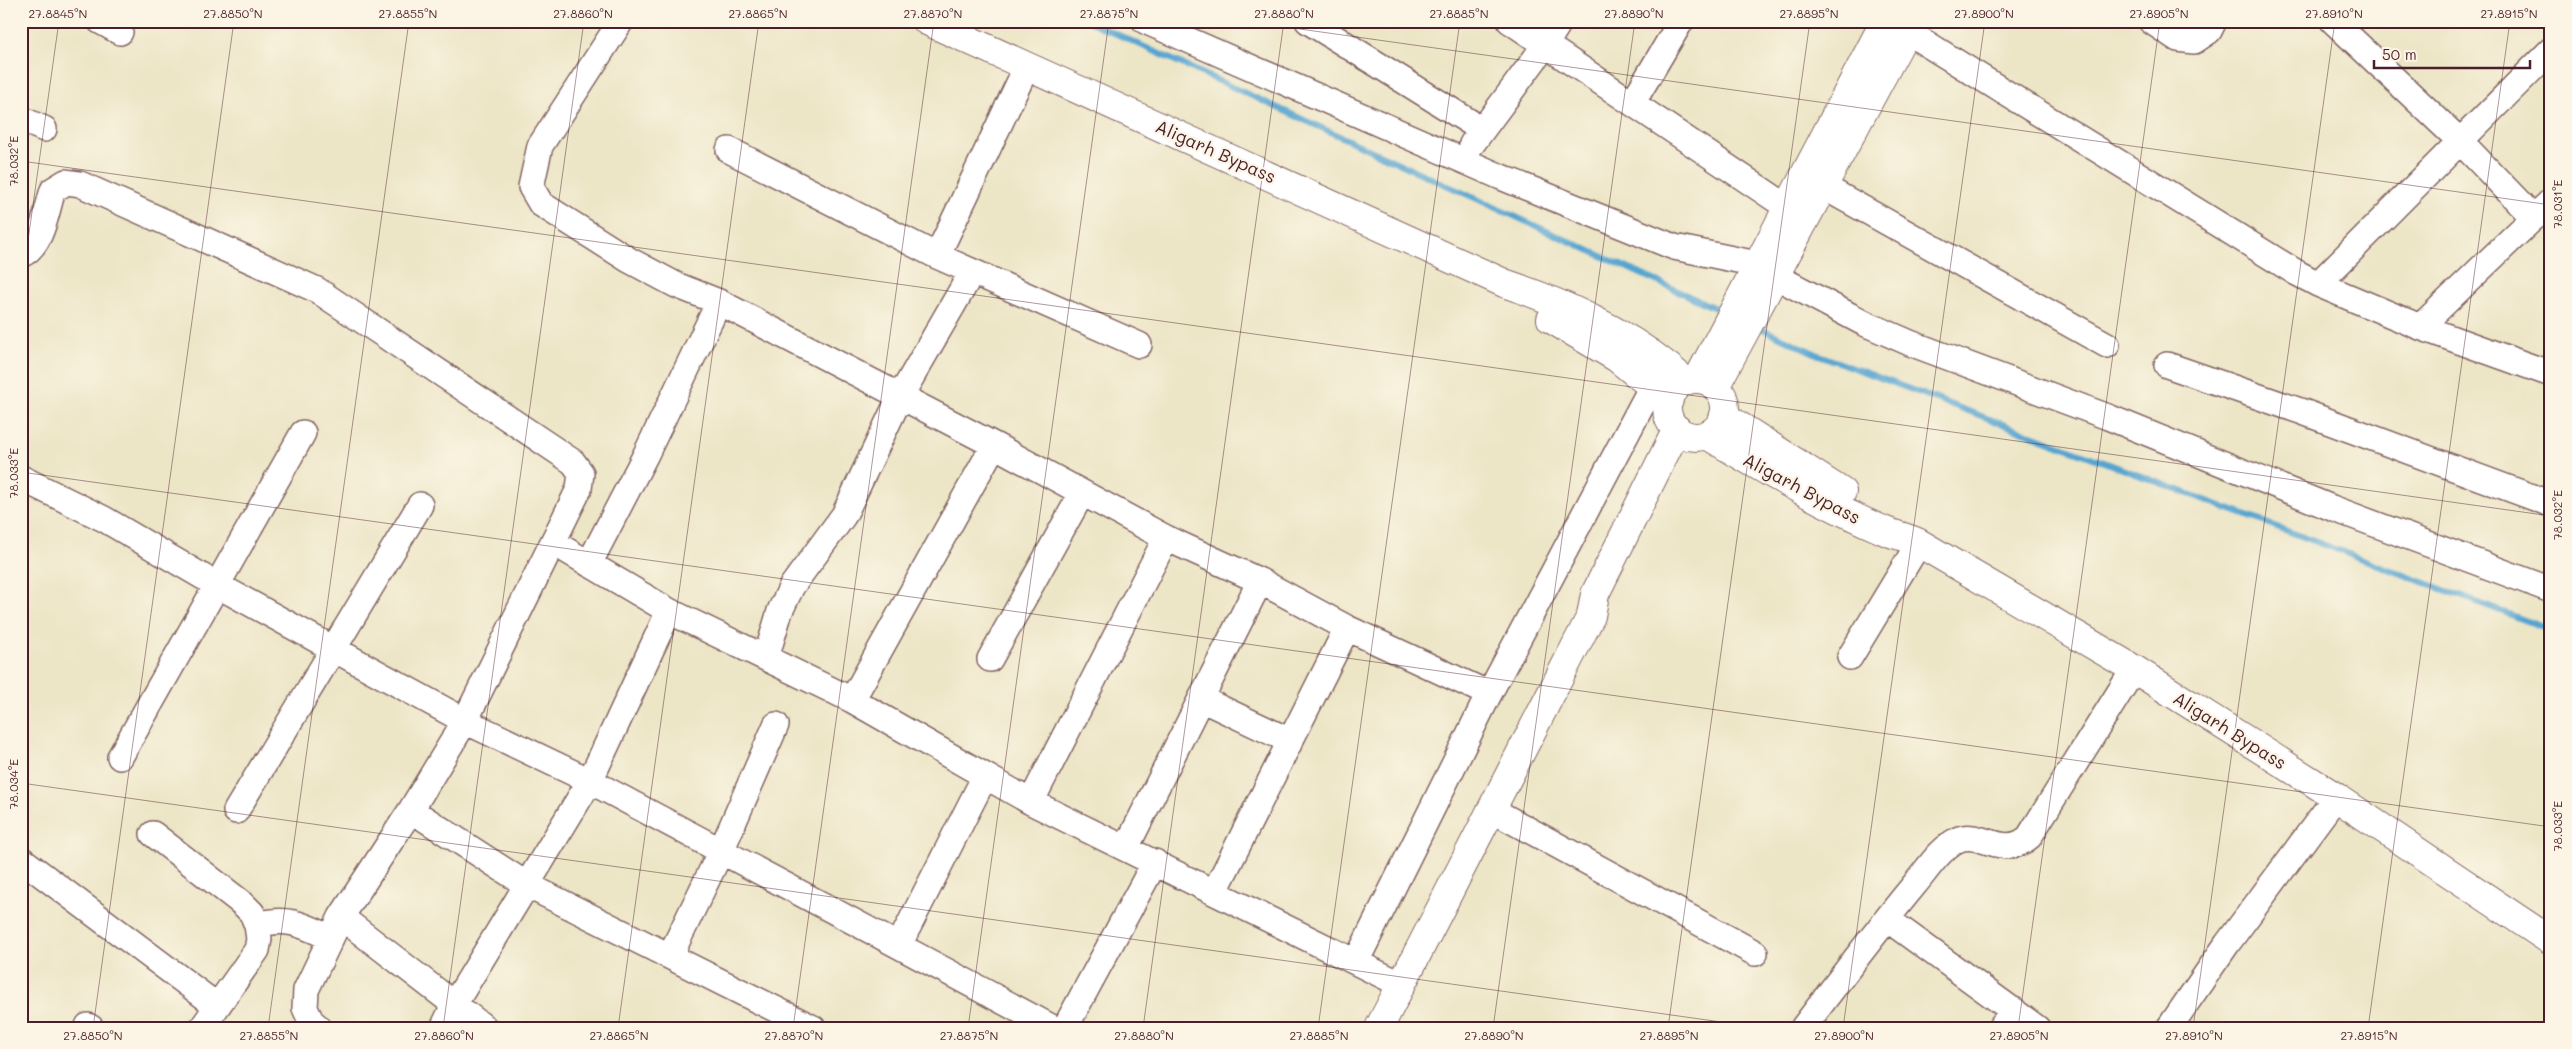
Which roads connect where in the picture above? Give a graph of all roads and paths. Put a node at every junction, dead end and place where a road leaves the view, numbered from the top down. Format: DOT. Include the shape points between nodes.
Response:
graph roads {
  1 [pos="621,21"];
  2 [pos="927,21"];
  3 [pos="1145,21"];
  4 [pos="1308,21"];
  5 [pos="1510,21"];
  6 [pos="1560,21"];
  7 [pos="1681,21"];
  8 [pos="2151,21"];
  9 [pos="2214,21"];
  10 [pos="2333,21"];
  11 [pos="1901,24"];
  12 [pos="1546,44"];
  13 [pos="2551,50"];
  14 [pos="1027,66"];
  15 [pos="1633,102"];
  16 [pos="21,119"];
  17 [pos="44,129"];
  18 [pos="1481,129"];
  19 [pos="2460,141"];
  20 [pos="729,150"];
  21 [pos="1462,161"];
  22 [pos="1824,187"];
  23 [pos="1787,206"];
  24 [pos="2542,210"];
  25 [pos="21,255"];
  26 [pos="937,256"];
  27 [pos="972,272"];
  28 [pos="1760,280"];
  29 [pos="2318,284"];
  30 [pos="719,302"];
  31 [pos="2420,327"];
  32 [pos="2107,344"];
  33 [pos="1140,345"];
  34 [pos="2167,365"];
  35 [pos="2551,374"];
  36 [pos="1693,380"];
  37 [pos="900,397"];
  38 [pos="1701,429"];
  39 [pos="303,433"];
  40 [pos="994,445"];
  41 [pos="21,478"];
  42 [pos="1082,493"];
  43 [pos="2551,504"];
  44 [pos="420,505"];
  45 [pos="1166,538"];
  46 [pos="1909,539"];
  47 [pos="554,543"];
  48 [pos="589,564"];
  49 [pos="1260,581"];
  50 [pos="218,585"];
  51 [pos="2551,590"];
  52 [pos="669,612"];
  53 [pos="1347,628"];
  54 [pos="333,648"];
  55 [pos="1850,657"];
  56 [pos="766,658"];
  57 [pos="990,660"];
  58 [pos="2134,669"];
  59 [pos="1489,694"];
  60 [pos="1201,699"];
  61 [pos="852,700"];
  62 [pos="466,721"];
  63 [pos="776,725"];
  64 [pos="1290,741"];
  65 [pos="120,757"];
  66 [pos="985,776"];
  67 [pos="590,781"];
  68 [pos="2336,797"];
  69 [pos="1031,802"];
  70 [pos="411,810"];
  71 [pos="1492,810"];
  72 [pos="236,811"];
  73 [pos="154,834"];
  74 [pos="1126,848"];
  75 [pos="721,851"];
  76 [pos="21,859"];
  77 [pos="1156,862"];
  78 [pos="527,885"];
  79 [pos="1215,891"];
  80 [pos="1887,919"];
  81 [pos="257,925"];
  82 [pos="336,928"];
  83 [pos="2551,941"];
  84 [pos="899,945"];
  85 [pos="1755,953"];
  86 [pos="670,956"];
  87 [pos="1357,960"];
  88 [pos="1402,985"];
  89 [pos="455,1003"];
  90 [pos="217,1006"];
  91 [pos="2007,1019"];
  92 [pos="1382,1027"];
  93 [pos="202,1028"];
  94 [pos="319,1028"];
  95 [pos="443,1028"];
  96 [pos="486,1028"];
  97 [pos="813,1028"];
  98 [pos="1053,1028"];
  99 [pos="1065,1028"];
  100 [pos="1803,1028"];
  101 [pos="2037,1028"];
  102 [pos="2168,1028"];
  1 -- 30 [label="street" via="540,146 531,187 541,204 629,260 676,285"];
  2 -- 14 [label="main road, Aligarh Bypass"];
  3 -- 21 [label="street"];
  4 -- 18 [label="street"];
  5 -- 12 [label="street"];
  6 -- 12 [label="street"];
  7 -- 15 [label="street"];
  8 -- 9 [label="street" via="2178,39 2194,41 2209,31"];
  10 -- 19 [label="street"];
  11 -- 22 [label="main road"];
  11 -- 23 [label="main road"];
  11 -- 29 [label="street"];
  12 -- 15 [label="street"];
  12 -- 18 [label="street"];
  13 -- 19 [label="street"];
  14 -- 26 [label="street"];
  14 -- 36 [label="main road, Aligarh Bypass" via="1504,282 1542,296 1632,340"];
  15 -- 23 [label="street"];
  16 -- 17 [label="street"];
  18 -- 21 [label="street"];
  19 -- 24 [label="street"];
  19 -- 29 [label="street"];
  20 -- 26 [label="street"];
  21 -- 28 [label="street"];
  22 -- 28 [label="main road"];
  22 -- 32 [label="street"];
  23 -- 28 [label="main road"];
  24 -- 31 [label="street"];
  25 -- 47 [label="street" via="30,251 37,242 53,190 66,182 80,184 317,290 573,462 581,473 580,488"];
  26 -- 27 [label="street"];
  27 -- 33 [label="street"];
  27 -- 37 [label="street"];
  28 -- 36 [label="main road"];
  28 -- 51 [label="street" via="1910,343 2108,416 2332,508"];
  29 -- 31 [label="street"];
  30 -- 37 [label="street"];
  30 -- 48 [label="street"];
  31 -- 35 [label="street"];
  34 -- 43 [label="street"];
  36 -- 38 [label="main road" via="1725,403"];
  36 -- 38 [label="main road" via="1668,413"];
  36 -- 59 [label="street"];
  37 -- 40 [label="street"];
  37 -- 56 [label="street" via="844,515 792,586 780,611"];
  38 -- 46 [label="main road, Aligarh Bypass" via="1880,516"];
  38 -- 71 [label="main road" via="1595,594 1591,616"];
  39 -- 50 [label="street"];
  40 -- 42 [label="street"];
  40 -- 61 [label="street"];
  41 -- 50 [label="street" via="104,519"];
  42 -- 45 [label="street"];
  42 -- 57 [label="street"];
  44 -- 54 [label="street"];
  45 -- 49 [label="street"];
  45 -- 69 [label="street"];
  46 -- 55 [label="street"];
  46 -- 58 [label="main road, Aligarh Bypass"];
  47 -- 48 [label="street"];
  47 -- 62 [label="street"];
  48 -- 52 [label="street"];
  49 -- 53 [label="street"];
  49 -- 60 [label="street"];
  50 -- 54 [label="street"];
  50 -- 65 [label="street"];
  52 -- 56 [label="street"];
  52 -- 67 [label="street"];
  53 -- 59 [label="street"];
  53 -- 64 [label="street"];
  54 -- 62 [label="street"];
  54 -- 72 [label="street"];
  56 -- 61 [label="street"];
  58 -- 68 [label="main road, Aligarh Bypass"];
  58 -- 80 [label="street" via="2029,837 2020,844 2004,846 1973,839 1958,840 1943,851"];
  59 -- 87 [label="street"];
  60 -- 64 [label="street"];
  60 -- 74 [label="street"];
  61 -- 66 [label="street"];
  62 -- 67 [label="street"];
  62 -- 70 [label="street"];
  63 -- 75 [label="street"];
  64 -- 79 [label="street"];
  66 -- 69 [label="street"];
  66 -- 84 [label="street"];
  67 -- 75 [label="street"];
  67 -- 78 [label="street"];
  68 -- 83 [label="main road, Aligarh Bypass"];
  68 -- 102 [label="street"];
  69 -- 74 [label="street"];
  70 -- 78 [label="street"];
  70 -- 82 [label="street"];
  71 -- 85 [label="street"];
  71 -- 88 [label="main road"];
  73 -- 81 [label="street" via="243,904"];
  74 -- 77 [label="street"];
  75 -- 84 [label="street"];
  75 -- 86 [label="street"];
  76 -- 90 [label="street"];
  77 -- 79 [label="street"];
  77 -- 99 [label="street"];
  78 -- 86 [label="street"];
  78 -- 89 [label="street"];
  79 -- 87 [label="street"];
  80 -- 91 [label="street"];
  80 -- 100 [label="street"];
  81 -- 82 [label="street" via="285,921"];
  81 -- 90 [label="street" via="257,950"];
  82 -- 89 [label="street"];
  82 -- 94 [label="street" via="306,990 306,1008 311,1021"];
  84 -- 98 [label="street"];
  86 -- 97 [label="street"];
  87 -- 88 [label="street"];
  88 -- 92 [label="main road"];
  89 -- 95 [label="street"];
  89 -- 96 [label="street"];
  90 -- 93 [label="street"];
  91 -- 101 [label="street"];
}
